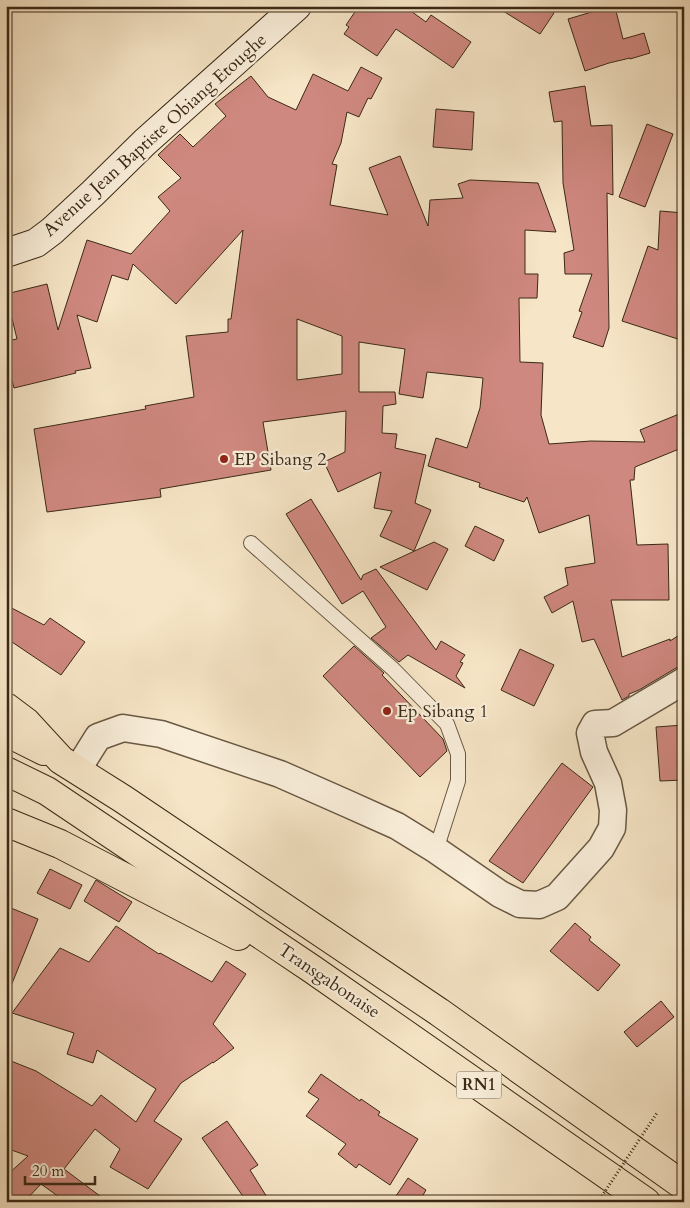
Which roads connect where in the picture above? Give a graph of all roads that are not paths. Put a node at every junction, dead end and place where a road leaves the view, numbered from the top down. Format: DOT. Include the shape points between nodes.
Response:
graph roads {
  1 [pos="297,6"];
  2 [pos="6,253"];
  3 [pos="251,543"];
  4 [pos="684,681"];
  5 [pos="6,707"];
  6 [pos="6,732"];
  7 [pos="70,764"];
  8 [pos="6,771"];
  9 [pos="6,822"];
  10 [pos="436,850"];
  11 [pos="276,945"];
  12 [pos="684,1186"];
  13 [pos="646,1202"];
  1 -- 2 [label="street, Avenue Jean Baptiste Obiang Etoughe" via="152,135 52,231 36,243"];
  3 -- 10 [label="lane" via="393,670 446,724 458,754 458,781"];
  4 -- 10 [label="street" via="614,723 594,724 590,733 594,752 608,783 613,810 612,828 601,848 557,897 538,905 520,904"];
  5 -- 7 [label="highway"];
  6 -- 7 [label="highway, Transgabonaise / RN1"];
  7 -- 10 [label="street" via="98,737 123,728 160,734 280,774 398,826"];
  7 -- 12 [label="highway, Transgabonaise / RN1" via="439,1012"];
  8 -- 11 [label="highway, Transgabonaise / RN1" via="47,791"];
  9 -- 11 [label="highway" via="60,844 237,936"];
  11 -- 13 [label="highway, Transgabonaise / RN1"];
}
